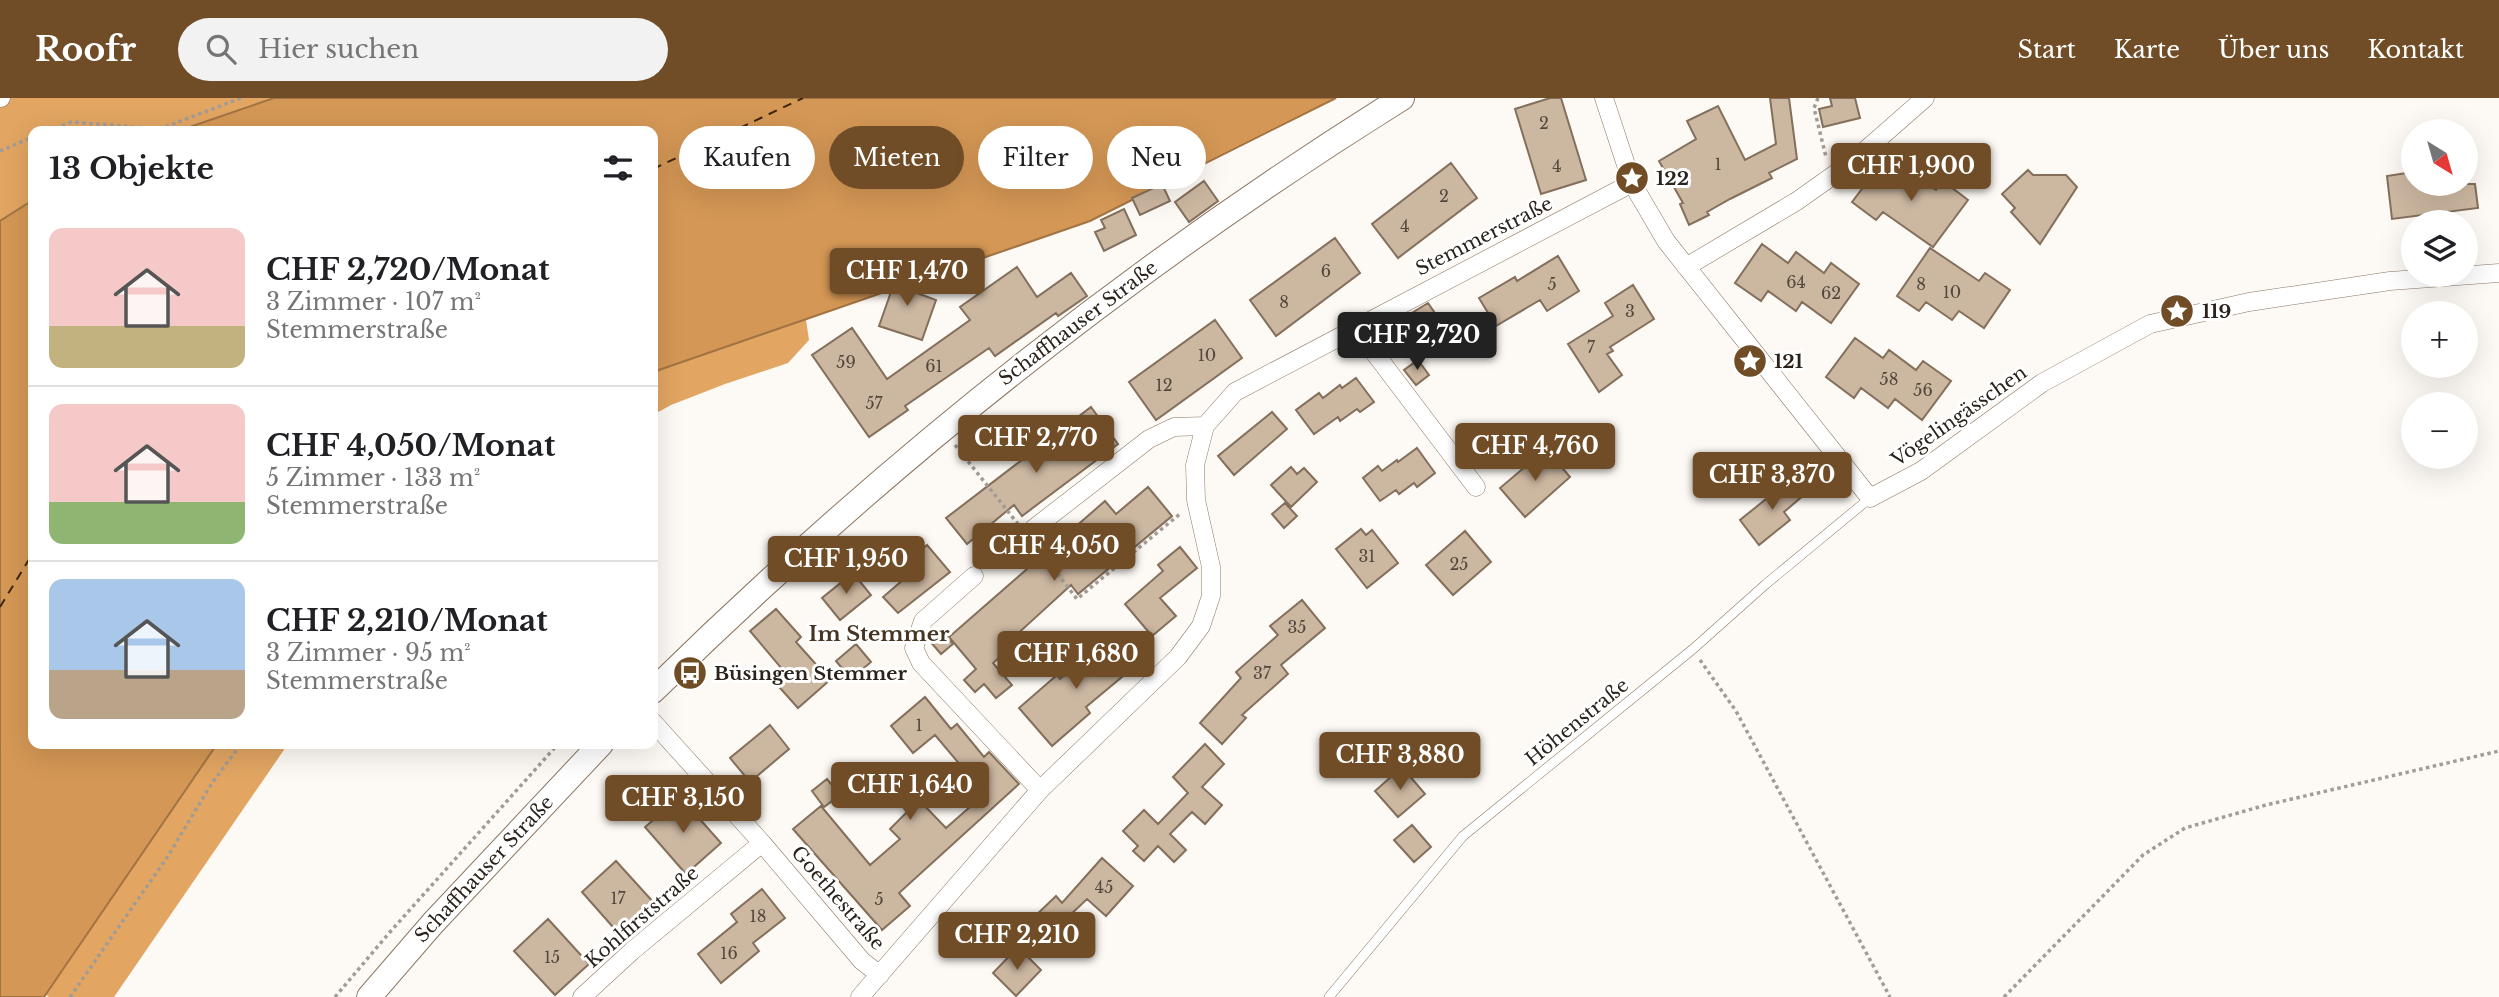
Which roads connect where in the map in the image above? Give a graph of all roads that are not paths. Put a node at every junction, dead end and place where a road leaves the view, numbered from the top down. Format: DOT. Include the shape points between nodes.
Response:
graph roads {
  1 [pos="1402,98"];
  2 [pos="1604,98"];
  3 [pos="1922,99"];
  4 [pos="1632,183"];
  5 [pos="1686,267"];
  6 [pos="2499,273"];
  7 [pos="1355,327"];
  8 [pos="1205,426"];
  9 [pos="1476,487"];
  10 [pos="1870,499"];
  11 [pos="1029,531"];
  12 [pos="974,576"];
  13 [pos="658,686"];
  14 [pos="658,728"];
  15 [pos="596,749"];
  16 [pos="1040,790"];
  17 [pos="762,843"];
  18 [pos="880,975"];
  19 [pos="369,997"];
  20 [pos="582,997"];
  21 [pos="860,997"];
  22 [pos="1329,997"];
  1 -- 13 [label="main road, Schaffhauser Straße" via="1307,157 1159,260 1035,354 870,490"];
  2 -- 4 [label="street"];
  3 -- 5 [label="street" via="1852,162 1757,227"];
  4 -- 5 [label="street"];
  4 -- 7 [label="street, Stemmerstraße"];
  5 -- 10 [label="street"];
  6 -- 10 [label="street, Vögelingässchen" via="2389,281 2249,302 2150,324 2042,383 1921,471"];
  7 -- 8 [label="street, Stemmerstraße" via="1235,392"];
  7 -- 9 [label="street"];
  8 -- 11 [label="street" via="1174,427 1149,439"];
  8 -- 16 [label="street, Stemmerstraße" via="1194,473 1211,567 1211,596 1201,626 1178,657"];
  10 -- 22 [label="lane, Höhenstraße" via="1464,836"];
  12 -- 16 [label="street" via="923,621 914,648 921,663"];
  14 -- 17 [label="street, Goethestraße"];
  15 -- 19 [label="main road, Schaffhauser Straße"];
  16 -- 18 [label="street, Stemmerstraße"];
  17 -- 18 [label="street, Goethestraße" via="862,961"];
  17 -- 20 [label="street, Kohlfirststraße"];
  18 -- 21 [label="street, Stemmerstraße"];
}
